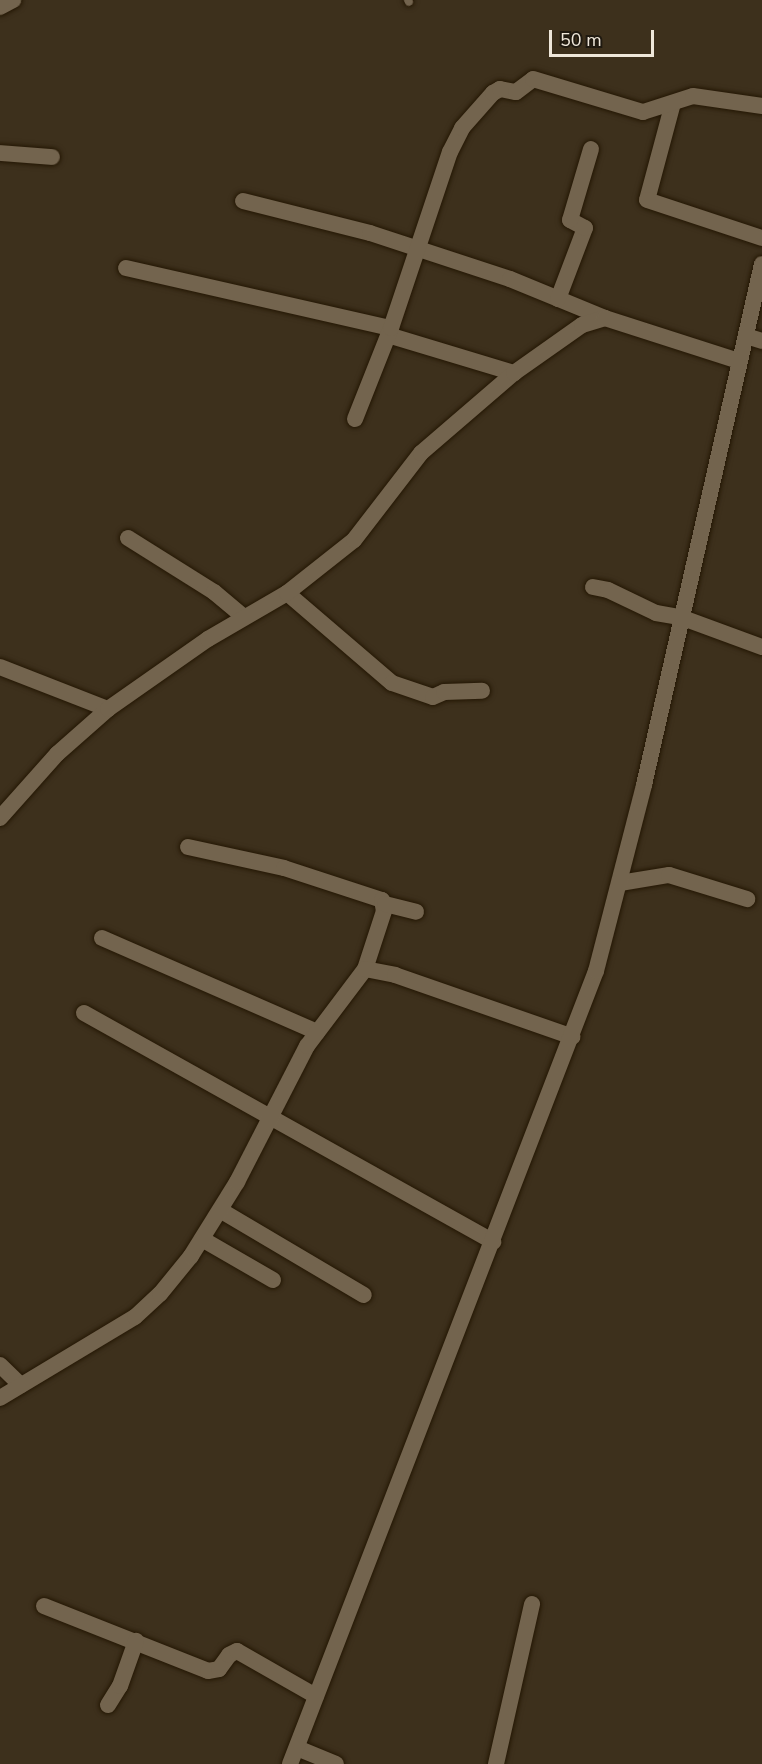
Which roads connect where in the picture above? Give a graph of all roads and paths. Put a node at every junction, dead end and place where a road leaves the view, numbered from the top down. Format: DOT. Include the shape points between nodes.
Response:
graph roads {
  1 [pos="13,0"];
  2 [pos="0,7"];
  3 [pos="673,104"];
  4 [pos="762,106"];
  5 [pos="591,149"];
  6 [pos="0,153"];
  7 [pos="52,157"];
  8 [pos="243,201"];
  9 [pos="762,238"];
  10 [pos="418,249"];
  11 [pos="762,264"];
  12 [pos="126,268"];
  13 [pos="558,299"];
  14 [pos="605,318"];
  15 [pos="389,331"];
  16 [pos="754,338"];
  17 [pos="740,361"];
  18 [pos="514,373"];
  19 [pos="355,419"];
  20 [pos="128,538"];
  21 [pos="593,588"];
  22 [pos="287,593"];
  23 [pos="243,616"];
  24 [pos="683,618"];
  25 [pos="762,647"];
  26 [pos="0,667"];
  27 [pos="482,692"];
  28 [pos="108,709"];
  29 [pos="0,818"];
  30 [pos="188,848"];
  31 [pos="620,883"];
  32 [pos="747,899"];
  33 [pos="385,904"];
  34 [pos="416,912"];
  35 [pos="102,938"];
  36 [pos="365,969"];
  37 [pos="84,1013"];
  38 [pos="317,1032"];
  39 [pos="573,1037"];
  40 [pos="268,1118"];
  41 [pos="220,1210"];
  42 [pos="202,1239"];
  43 [pos="493,1242"];
  44 [pos="273,1280"];
  45 [pos="364,1294"];
  46 [pos="0,1365"];
  47 [pos="21,1385"];
  48 [pos="0,1398"];
  49 [pos="532,1604"];
  50 [pos="44,1605"];
  51 [pos="136,1641"];
  52 [pos="316,1696"];
  53 [pos="108,1705"];
  54 [pos="297,1748"];
  55 [pos="290,1764"];
  56 [pos="336,1764"];
  57 [pos="496,1764"];
  1 -- 2 [label="street"];
  3 -- 4 [label="street" via="703,96"];
  3 -- 9 [label="street" via="647,200"];
  3 -- 10 [label="street" via="643,112 533,79 516,92 496,90 458,136"];
  5 -- 13 [label="street" via="571,218 585,228"];
  6 -- 7 [label="street"];
  8 -- 10 [label="street"];
  10 -- 13 [label="street"];
  10 -- 15 [label="street"];
  11 -- 16 [label="street"];
  12 -- 15 [label="street"];
  13 -- 14 [label="street"];
  14 -- 17 [label="street"];
  14 -- 18 [label="street" via="582,325"];
  15 -- 18 [label="street"];
  15 -- 19 [label="street"];
  16 -- 17 [label="street"];
  17 -- 24 [label="street"];
  18 -- 22 [label="street" via="421,453 354,540"];
  20 -- 23 [label="street" via="214,592"];
  21 -- 24 [label="street" via="608,590 656,613"];
  22 -- 23 [label="street"];
  22 -- 27 [label="street" via="392,683 433,697 449,691"];
  23 -- 28 [label="street"];
  24 -- 25 [label="street"];
  24 -- 31 [label="street"];
  26 -- 28 [label="street"];
  28 -- 29 [label="street" via="57,754"];
  30 -- 33 [label="street" via="284,868"];
  31 -- 32 [label="street" via="669,875"];
  31 -- 39 [label="street"];
  33 -- 34 [label="street"];
  33 -- 36 [label="street"];
  35 -- 38 [label="street"];
  36 -- 38 [label="street"];
  36 -- 39 [label="street" via="395,975"];
  37 -- 40 [label="street"];
  38 -- 40 [label="street"];
  39 -- 43 [label="street"];
  40 -- 41 [label="street"];
  40 -- 43 [label="street"];
  41 -- 42 [label="street"];
  41 -- 45 [label="street"];
  42 -- 44 [label="street"];
  42 -- 47 [label="street" via="160,1294 135,1317"];
  43 -- 52 [label="street"];
  46 -- 47 [label="street"];
  47 -- 48 [label="street"];
  49 -- 57 [label="street"];
  50 -- 51 [label="street"];
  51 -- 52 [label="street" via="208,1671 219,1669 237,1651"];
  51 -- 53 [label="street" via="120,1686"];
  52 -- 54 [label="street"];
  54 -- 55 [label="street"];
  54 -- 56 [label="street"];
}
